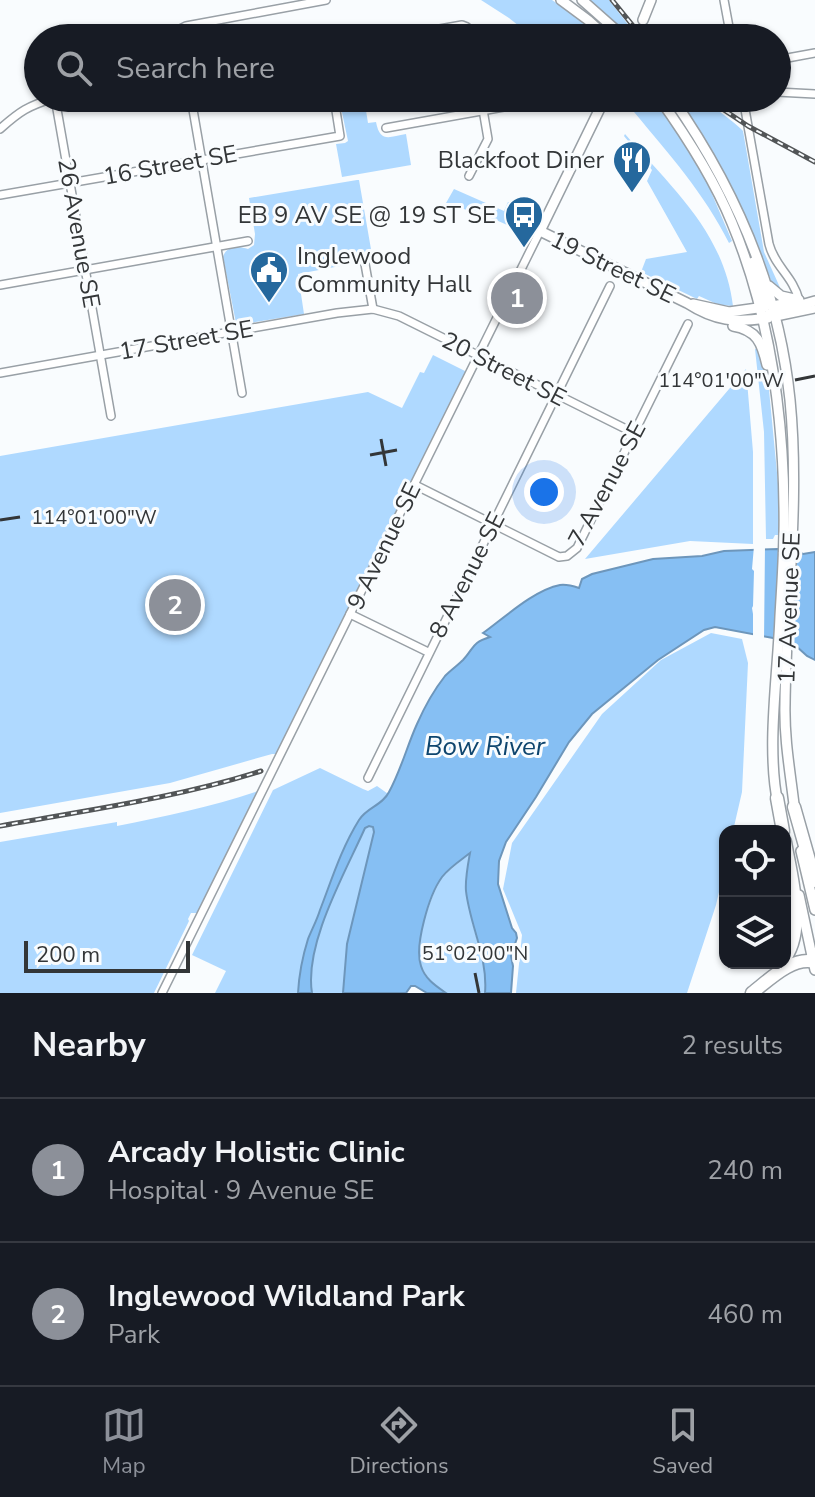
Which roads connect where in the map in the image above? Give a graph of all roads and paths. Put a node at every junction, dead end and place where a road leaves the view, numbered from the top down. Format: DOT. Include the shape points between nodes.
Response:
graph roads {
  1 [pos="561,0"];
  2 [pos="582,0"];
  3 [pos="651,0"];
  4 [pos="724,0"];
  5 [pos="322,1"];
  6 [pos="643,20"];
  7 [pos="197,24"];
  8 [pos="592,24"];
  9 [pos="609,24"];
  10 [pos="728,24"];
  11 [pos="815,53"];
  12 [pos="791,57"];
  13 [pos="791,93"];
  14 [pos="815,94"];
  15 [pos="24,108"];
  16 [pos="57,112"];
  17 [pos="193,112"];
  18 [pos="336,112"];
  19 [pos="473,112"];
  20 [pos="484,112"];
  21 [pos="598,112"];
  22 [pos="669,112"];
  23 [pos="682,112"];
  24 [pos="745,112"];
  25 [pos="386,128"];
  26 [pos="0,129"];
  27 [pos="202,160"];
  28 [pos="469,176"];
  29 [pos="70,183"];
  30 [pos="0,195"];
  31 [pos="540,231"];
  32 [pos="248,241"];
  33 [pos="217,246"];
  34 [pos="361,258"];
  35 [pos="85,270"];
  36 [pos="767,283"];
  37 [pos="0,285"];
  38 [pos="610,286"];
  39 [pos="799,300"];
  40 [pos="815,301"];
  41 [pos="687,303"];
  42 [pos="373,309"];
  43 [pos="815,309"];
  44 [pos="769,311"];
  45 [pos="703,314"];
  46 [pos="688,324"];
  47 [pos="232,332"];
  48 [pos="100,355"];
  49 [pos="478,357"];
  50 [pos="0,373"];
  51 [pos="242,393"];
  52 [pos="556,395"];
  53 [pos="777,412"];
  54 [pos="111,416"];
  55 [pos="634,433"];
  56 [pos="415,485"];
  57 [pos="493,524"];
  58 [pos="787,538"];
  59 [pos="350,614"];
  60 [pos="783,649"];
  61 [pos="428,652"];
  62 [pos="368,778"];
  63 [pos="777,798"];
  64 [pos="794,807"];
  65 [pos="783,825"];
  66 [pos="791,863"];
  67 [pos="791,876"];
  68 [pos="815,881"];
  69 [pos="815,910"];
  70 [pos="791,950"];
  71 [pos="814,964"];
  72 [pos="775,969"];
  73 [pos="162,993"];
  74 [pos="749,993"];
  1 -- 8 [label="main road"];
  2 -- 9 [label="main road"];
  3 -- 6 [label="main road"];
  4 -- 10 [label="street"];
  5 -- 7 [label="street"];
  11 -- 12 [label="street"];
  13 -- 14 [label="street"];
  15 -- 26 [label="street"];
  16 -- 29 [label="street, 26 Avenue SE"];
  17 -- 27 [label="street"];
  18 -- 27 [label="street, 16 Street SE" via="340,136"];
  19 -- 25 [label="street"];
  20 -- 28 [label="street" via="488,139"];
  21 -- 31 [label="main road, 9 Avenue SE"];
  22 -- 44 [label="main road" via="721,200"];
  23 -- 36 [label="main road" via="729,192"];
  24 -- 39 [label="street" via="769,244"];
  27 -- 29 [label="street, 16 Street SE"];
  27 -- 33 [label="street"];
  29 -- 30 [label="street, 16 Street SE"];
  29 -- 35 [label="street, 26 Avenue SE"];
  31 -- 41 [label="main road, 19 Street SE"];
  31 -- 49 [label="street, 9 Avenue SE"];
  32 -- 33 [label="street"];
  33 -- 35 [label="street"];
  33 -- 47 [label="street"];
  34 -- 42 [label="street"];
  35 -- 37 [label="street"];
  35 -- 48 [label="street, 26 Avenue SE"];
  36 -- 39 [label="main road" via="781,296"];
  36 -- 44 [label="main road"];
  38 -- 52 [label="street, 8 Avenue SE"];
  39 -- 40 [label="street"];
  39 -- 44 [label="street"];
  40 -- 44 [label="main road"];
  41 -- 44 [label="main road, 19 Street SE" via="729,312"];
  41 -- 45 [label="main road, 19 Street SE"];
  42 -- 47 [label="street, 17 Street SE"];
  42 -- 49 [label="street, 20 Street SE" via="399,316"];
  43 -- 44 [label="street"];
  44 -- 45 [label="main road, 19 Street SE" via="735,321"];
  44 -- 53 [label="main road, 17 Avenue SE"];
  44 -- 58 [label="main road, 17 Avenue SE" via="792,418"];
  45 -- 53 [label="main road" via="755,335"];
  46 -- 55 [label="street, 7 Avenue SE"];
  47 -- 48 [label="street, 17 Street SE"];
  47 -- 51 [label="street"];
  48 -- 50 [label="street, 17 Street SE"];
  48 -- 54 [label="street, 26 Avenue SE"];
  49 -- 52 [label="street, 20 Street SE"];
  49 -- 56 [label="street, 9 Avenue SE"];
  52 -- 55 [label="street, 20 Street SE"];
  52 -- 57 [label="street, 8 Avenue SE"];
  53 -- 58 [label="main road, 17 Avenue SE"];
  55 -- 57 [label="street, 7 Avenue SE" via="577,548 567,556 559,557"];
  56 -- 57 [label="street"];
  56 -- 59 [label="street, 9 Avenue SE"];
  57 -- 61 [label="street, 8 Avenue SE"];
  58 -- 60 [label="main road, 17 Avenue SE"];
  59 -- 61 [label="street"];
  59 -- 73 [label="street, 9 Avenue SE"];
  60 -- 63 [label="main road, 17 Avenue SE" via="773,735"];
  60 -- 64 [label="main road, 17 Avenue SE"];
  61 -- 62 [label="street, 8 Avenue SE"];
  63 -- 65 [label="highway"];
  64 -- 68 [label="highway"];
  64 -- 69 [label="main road, 17 Avenue SE"];
  66 -- 71 [label="main road"];
  67 -- 70 [label="highway"];
  71 -- 74 [label="highway" via="805,960 788,967"];
  72 -- 74 [label="highway"];
}
